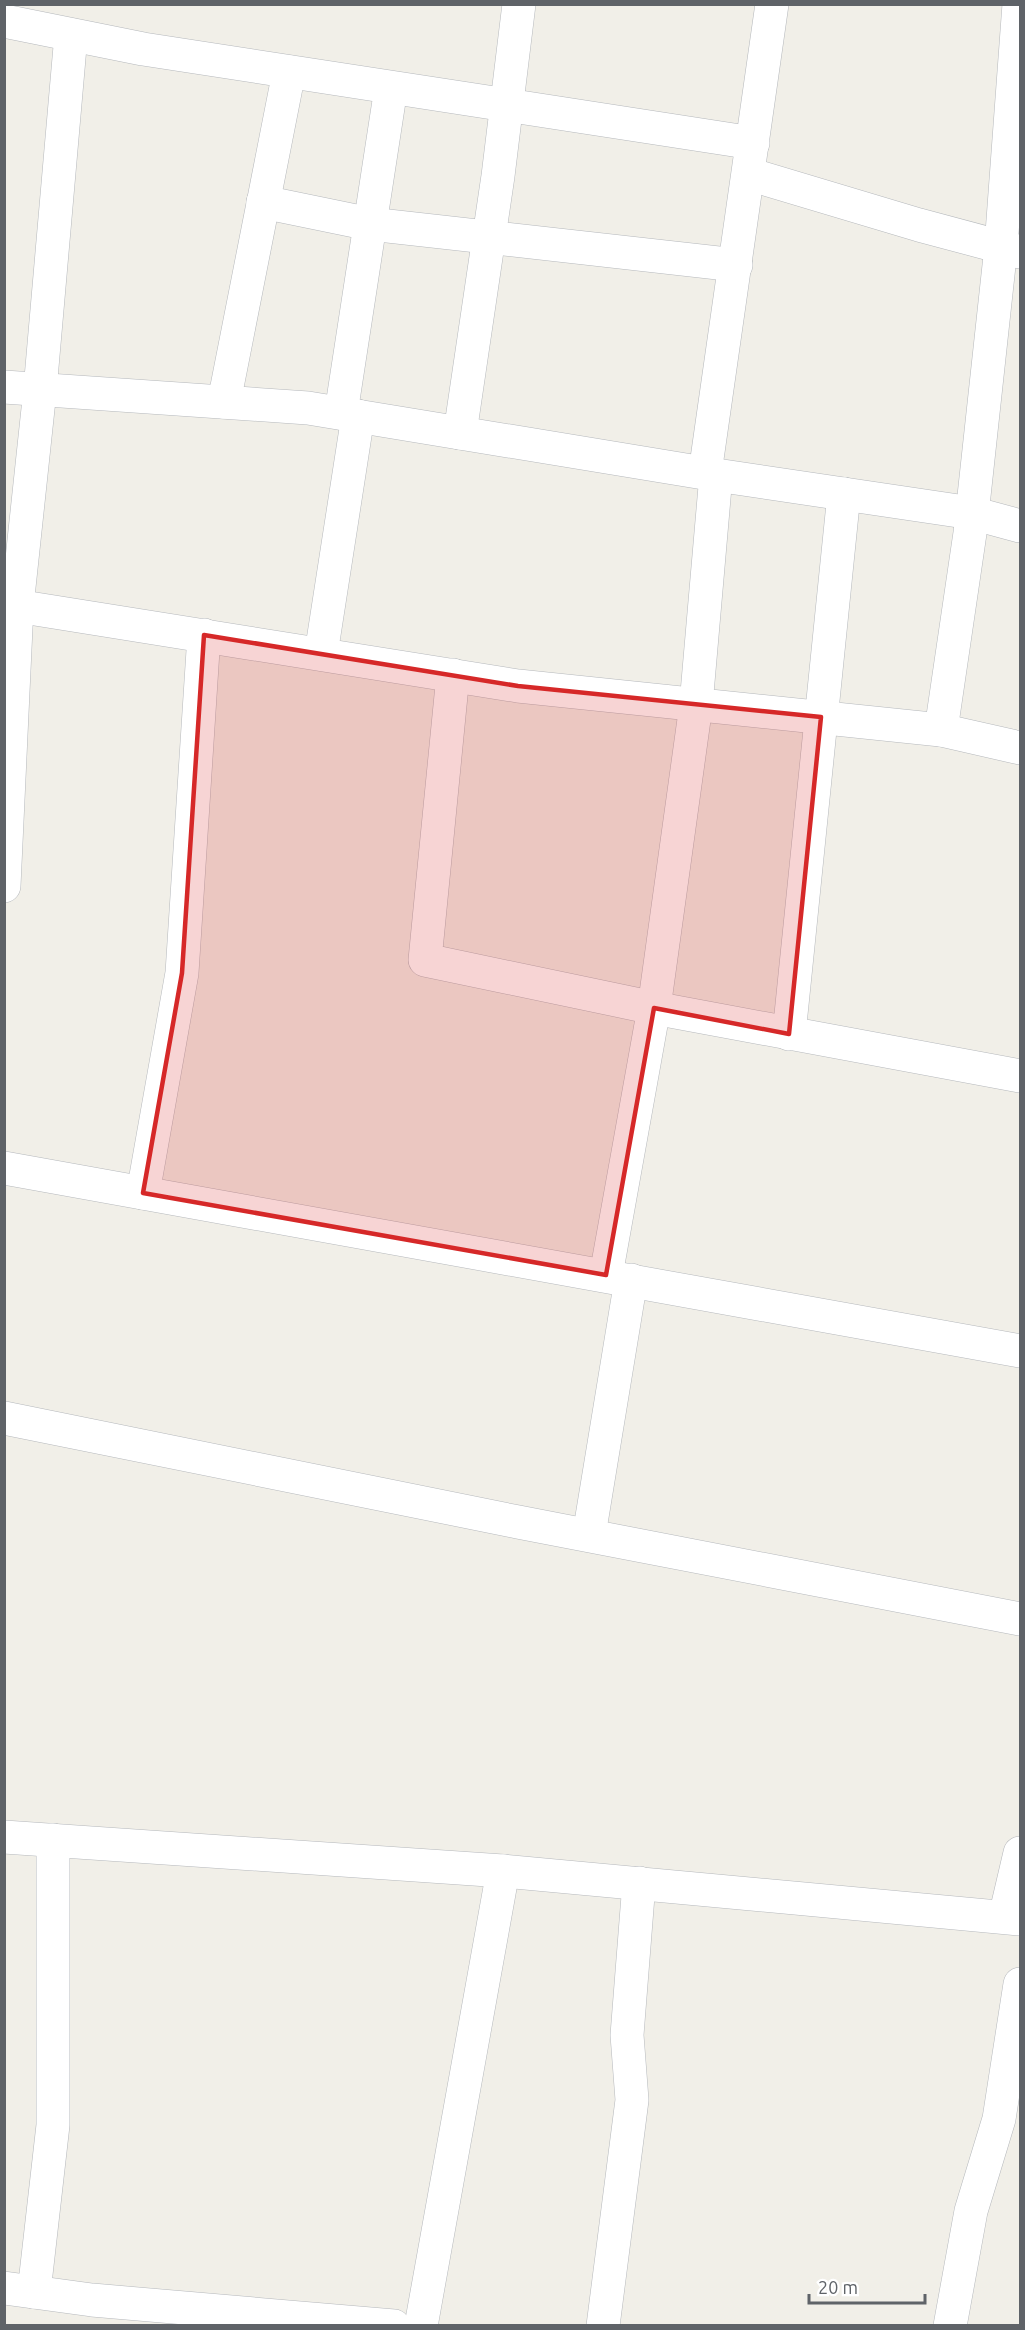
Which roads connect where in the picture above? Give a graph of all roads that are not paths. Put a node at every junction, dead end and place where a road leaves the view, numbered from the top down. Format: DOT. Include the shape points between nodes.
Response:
graph roads {
  1 [pos="519,4"];
  2 [pos="772,4"];
  3 [pos="1019,4"];
  4 [pos="4,21"];
  5 [pos="71,35"];
  6 [pos="288,72"];
  7 [pos="391,88"];
  8 [pos="506,105"];
  9 [pos="751,158"];
  10 [pos="263,202"];
  11 [pos="370,224"];
  12 [pos="489,236"];
  13 [pos="1011,249"];
  14 [pos="736,265"];
  15 [pos="4,387"];
  16 [pos="40,390"];
  17 [pos="224,402"];
  18 [pos="349,415"];
  19 [pos="460,433"];
  20 [pos="711,474"];
  21 [pos="844,494"];
  22 [pos="972,513"];
  23 [pos="1020,526"];
  24 [pos="11,605"];
  25 [pos="204,635"];
  26 [pos="321,654"];
  27 [pos="453,675"];
  28 [pos="696,705"];
  29 [pos="821,717"];
  30 [pos="941,730"];
  31 [pos="1020,748"];
  32 [pos="4,886"];
  33 [pos="654,1008"];
  34 [pos="789,1034"];
  35 [pos="1020,1076"];
  36 [pos="4,1168"];
  37 [pos="143,1193"];
  38 [pos="618,1278"];
  39 [pos="1020,1351"];
  40 [pos="4,1418"];
  41 [pos="589,1535"];
  42 [pos="1020,1619"];
  43 [pos="4,1838"];
  44 [pos="53,1840"];
  45 [pos="1020,1853"];
  46 [pos="503,1871"];
  47 [pos="639,1883"];
  48 [pos="1013,1918"];
  49 [pos="1020,1984"];
  50 [pos="19,2290"];
  51 [pos="394,2325"];
  52 [pos="421,2325"];
  53 [pos="603,2325"];
  54 [pos="950,2325"];
  1 -- 8 [label="street"];
  2 -- 9 [label="street"];
  3 -- 13 [label="street"];
  4 -- 5 [label="street"];
  5 -- 6 [label="street"];
  5 -- 16 [label="street"];
  6 -- 7 [label="street"];
  6 -- 10 [label="street"];
  7 -- 8 [label="street"];
  7 -- 11 [label="street"];
  8 -- 9 [label="street"];
  8 -- 12 [label="street"];
  9 -- 13 [label="street" via="919,225"];
  9 -- 14 [label="street"];
  10 -- 11 [label="street"];
  10 -- 17 [label="street"];
  11 -- 12 [label="street"];
  11 -- 18 [label="street"];
  12 -- 14 [label="street"];
  12 -- 19 [label="street"];
  13 -- 22 [label="street"];
  14 -- 20 [label="street"];
  15 -- 16 [label="street"];
  16 -- 17 [label="street"];
  16 -- 24 [label="street"];
  17 -- 18 [label="street"];
  18 -- 19 [label="street"];
  18 -- 26 [label="street"];
  19 -- 20 [label="street"];
  20 -- 21 [label="street"];
  20 -- 28 [label="street"];
  21 -- 22 [label="street"];
  21 -- 29 [label="street"];
  22 -- 23 [label="street"];
  22 -- 30 [label="street"];
  24 -- 25 [label="street"];
  24 -- 32 [label="street"];
  25 -- 26 [label="street"];
  25 -- 37 [label="street" via="182,973"];
  26 -- 27 [label="street"];
  27 -- 28 [label="street"];
  27 -- 33 [label="street" via="425,960"];
  28 -- 29 [label="street"];
  28 -- 33 [label="street"];
  29 -- 30 [label="street"];
  29 -- 34 [label="street"];
  30 -- 31 [label="street"];
  33 -- 34 [label="street"];
  33 -- 38 [label="street"];
  34 -- 35 [label="street"];
  36 -- 37 [label="street"];
  37 -- 38 [label="street"];
  38 -- 39 [label="street"];
  38 -- 41 [label="street"];
  40 -- 41 [label="street"];
  41 -- 42 [label="street"];
  43 -- 44 [label="street"];
  44 -- 46 [label="street"];
  44 -- 50 [label="street" via="53,2125"];
  45 -- 48 [label="street"];
  46 -- 47 [label="street"];
  46 -- 52 [label="street"];
  47 -- 48 [label="street"];
  47 -- 53 [label="street" via="627,2035 632,2100"];
  49 -- 54 [label="street" via="999,2119 971,2211"];
  50 -- 51 [label="street" via="92,2300"];
}
